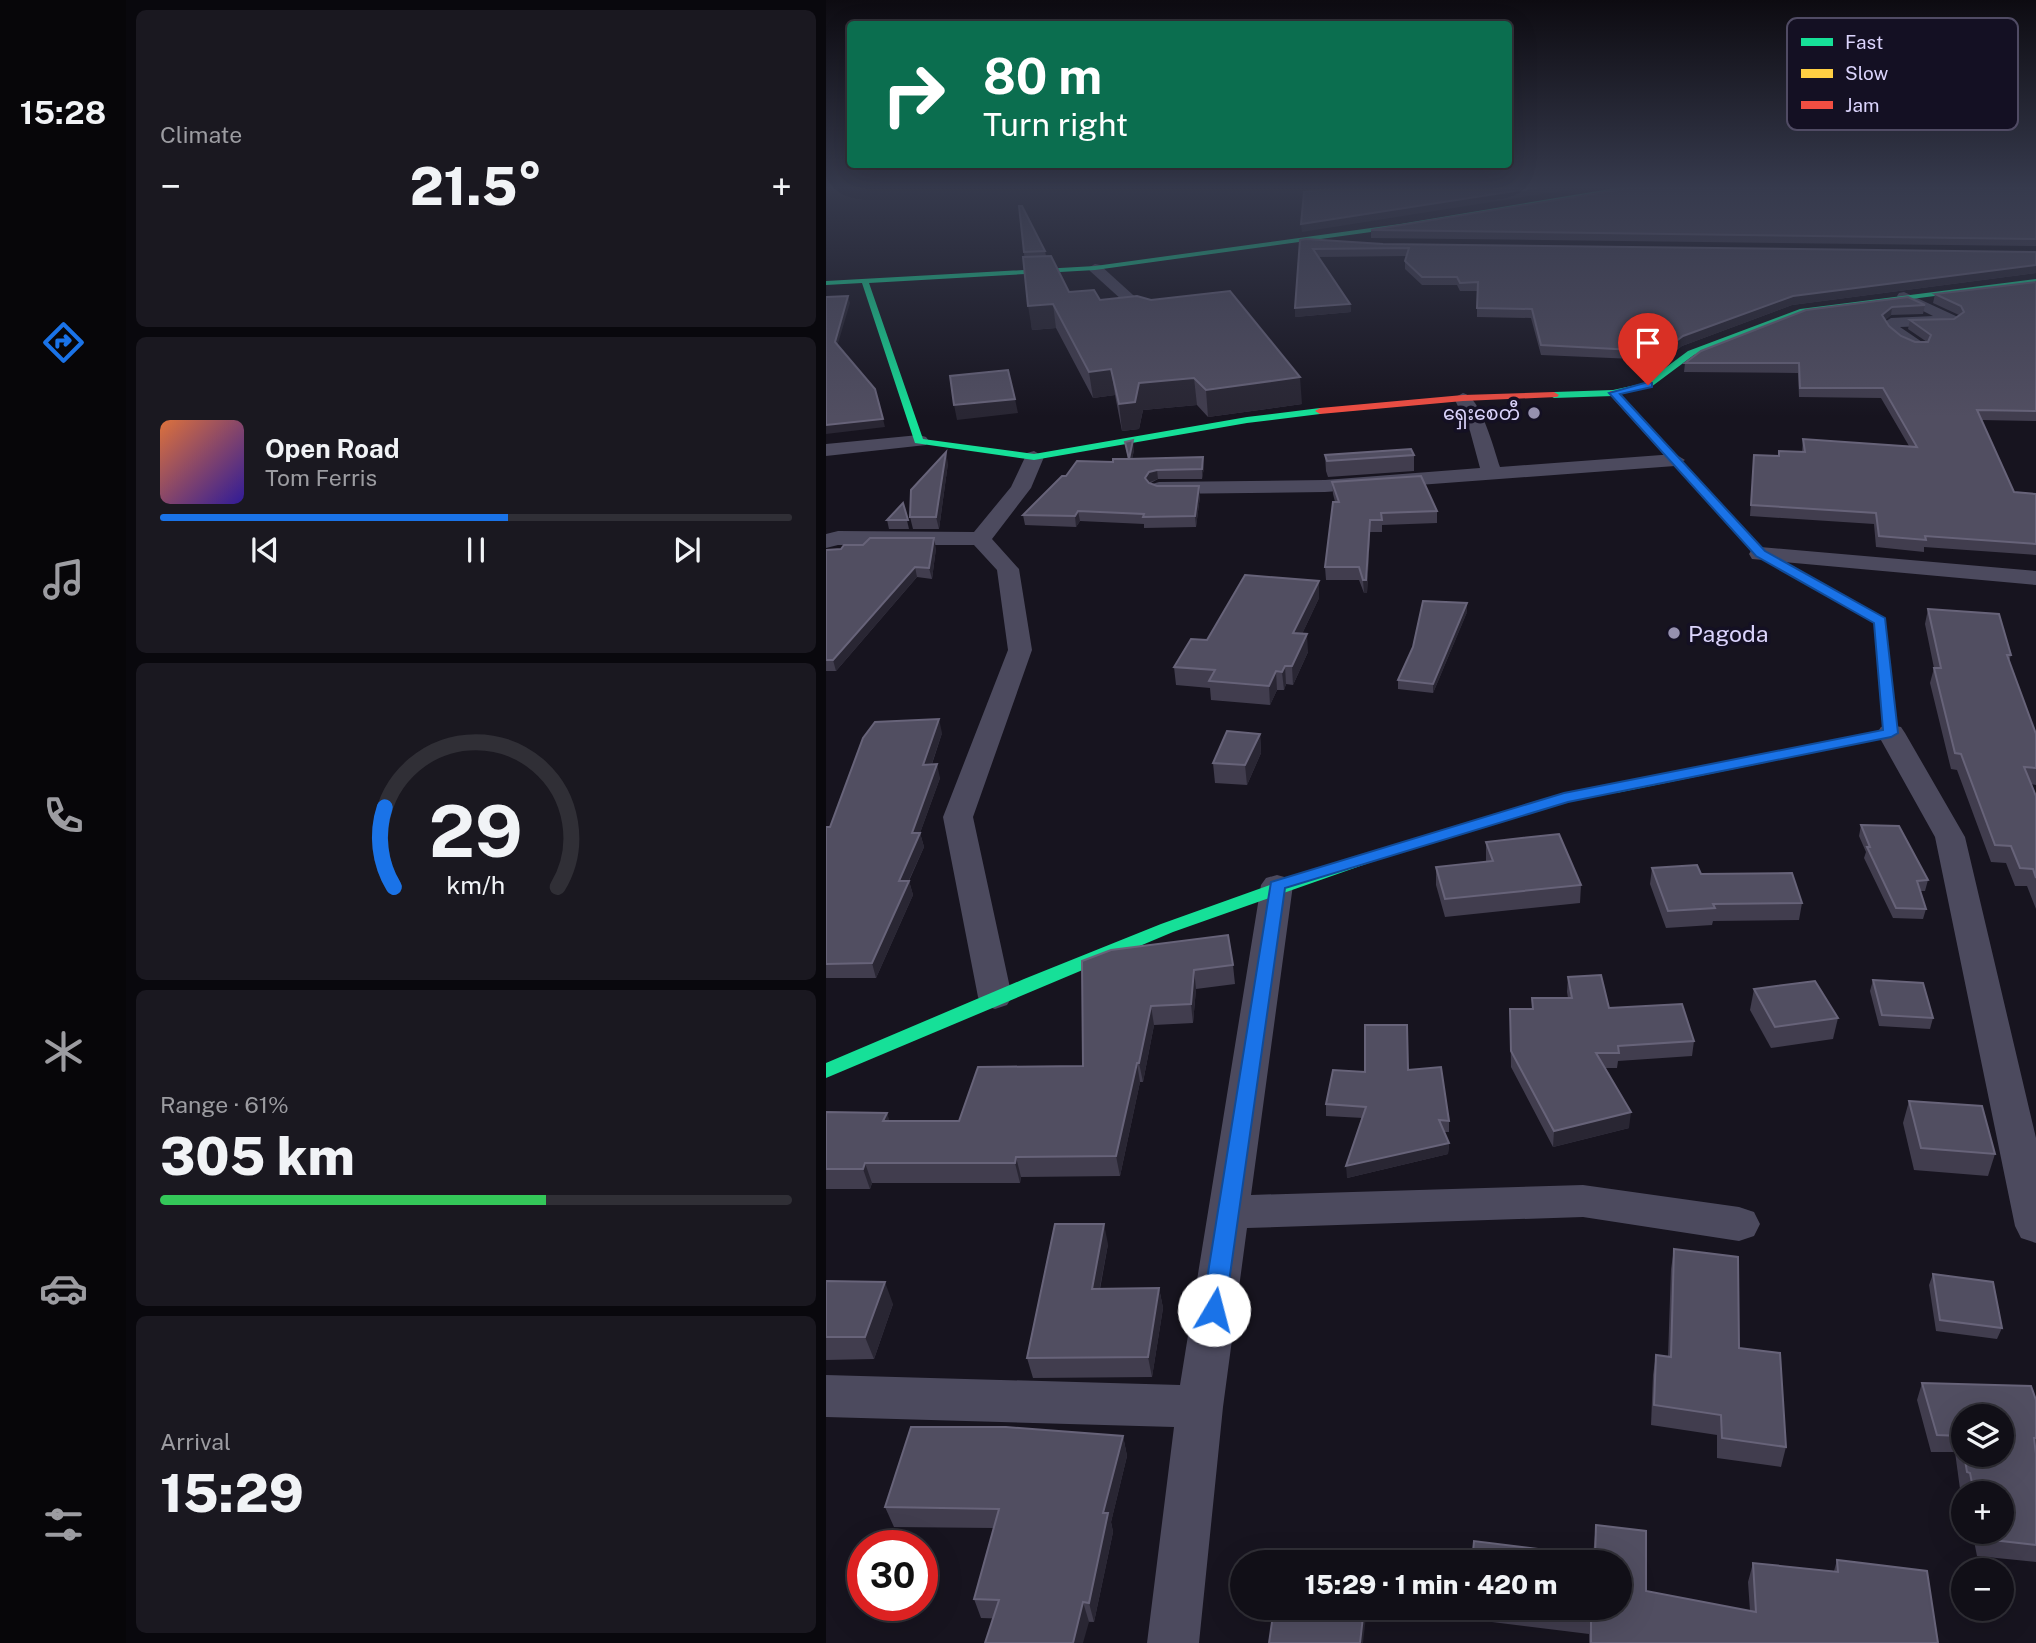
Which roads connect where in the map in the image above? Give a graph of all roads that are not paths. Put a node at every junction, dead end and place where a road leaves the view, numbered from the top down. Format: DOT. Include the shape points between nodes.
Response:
graph roads {
  1 [pos="1126,264"];
  2 [pos="1095,268"];
  3 [pos="865,281"];
  4 [pos="2036,281"];
  5 [pos="826,283"];
  6 [pos="1904,296"];
  7 [pos="1149,317"];
  8 [pos="1920,346"];
  9 [pos="1613,393"];
  10 [pos="1463,398"];
  11 [pos="919,441"];
  12 [pos="826,450"];
  13 [pos="1034,457"];
  14 [pos="1675,460"];
  15 [pos="1492,475"];
  16 [pos="1158,488"];
  17 [pos="980,539"];
  18 [pos="826,541"];
  19 [pos="1760,554"];
  20 [pos="2036,578"];
  21 [pos="1891,733"];
  22 [pos="1277,885"];
  23 [pos="995,997"];
  24 [pos="826,1071"];
  25 [pos="1228,1212"];
  26 [pos="1739,1224"];
  27 [pos="2036,1226"];
  28 [pos="826,1396"];
  29 [pos="1200,1407"];
  30 [pos="1173,1643"];
  1 -- 2 [label="main road"];
  2 -- 3 [label="main road"];
  2 -- 7 [label="street"];
  3 -- 5 [label="main road"];
  3 -- 11 [label="main road"];
  4 -- 6 [label="main road"];
  6 -- 8 [label="street" via="1952,320 1891,323 1894,331"];
  6 -- 9 [label="main road" via="1800,311 1691,353 1648,385"];
  9 -- 10 [label="main road"];
  9 -- 14 [label="main road"];
  10 -- 13 [label="main road" via="1247,420"];
  10 -- 15 [label="street"];
  11 -- 12 [label="street"];
  11 -- 13 [label="main road"];
  13 -- 17 [label="street" via="1021,488"];
  14 -- 15 [label="street"];
  14 -- 19 [label="main road"];
  15 -- 16 [label="street" via="1325,486"];
  17 -- 18 [label="street"];
  17 -- 23 [label="street" via="1008,569 1020,650 958,817"];
  19 -- 20 [label="street"];
  19 -- 21 [label="main road" via="1880,621"];
  21 -- 22 [label="main road" via="1564,798"];
  21 -- 27 [label="street" via="1950,837"];
  22 -- 23 [label="main road"];
  22 -- 25 [label="street"];
  23 -- 24 [label="main road"];
  25 -- 26 [label="street" via="1583,1202"];
  25 -- 29 [label="street"];
  28 -- 29 [label="street"];
  29 -- 30 [label="street"];
}
